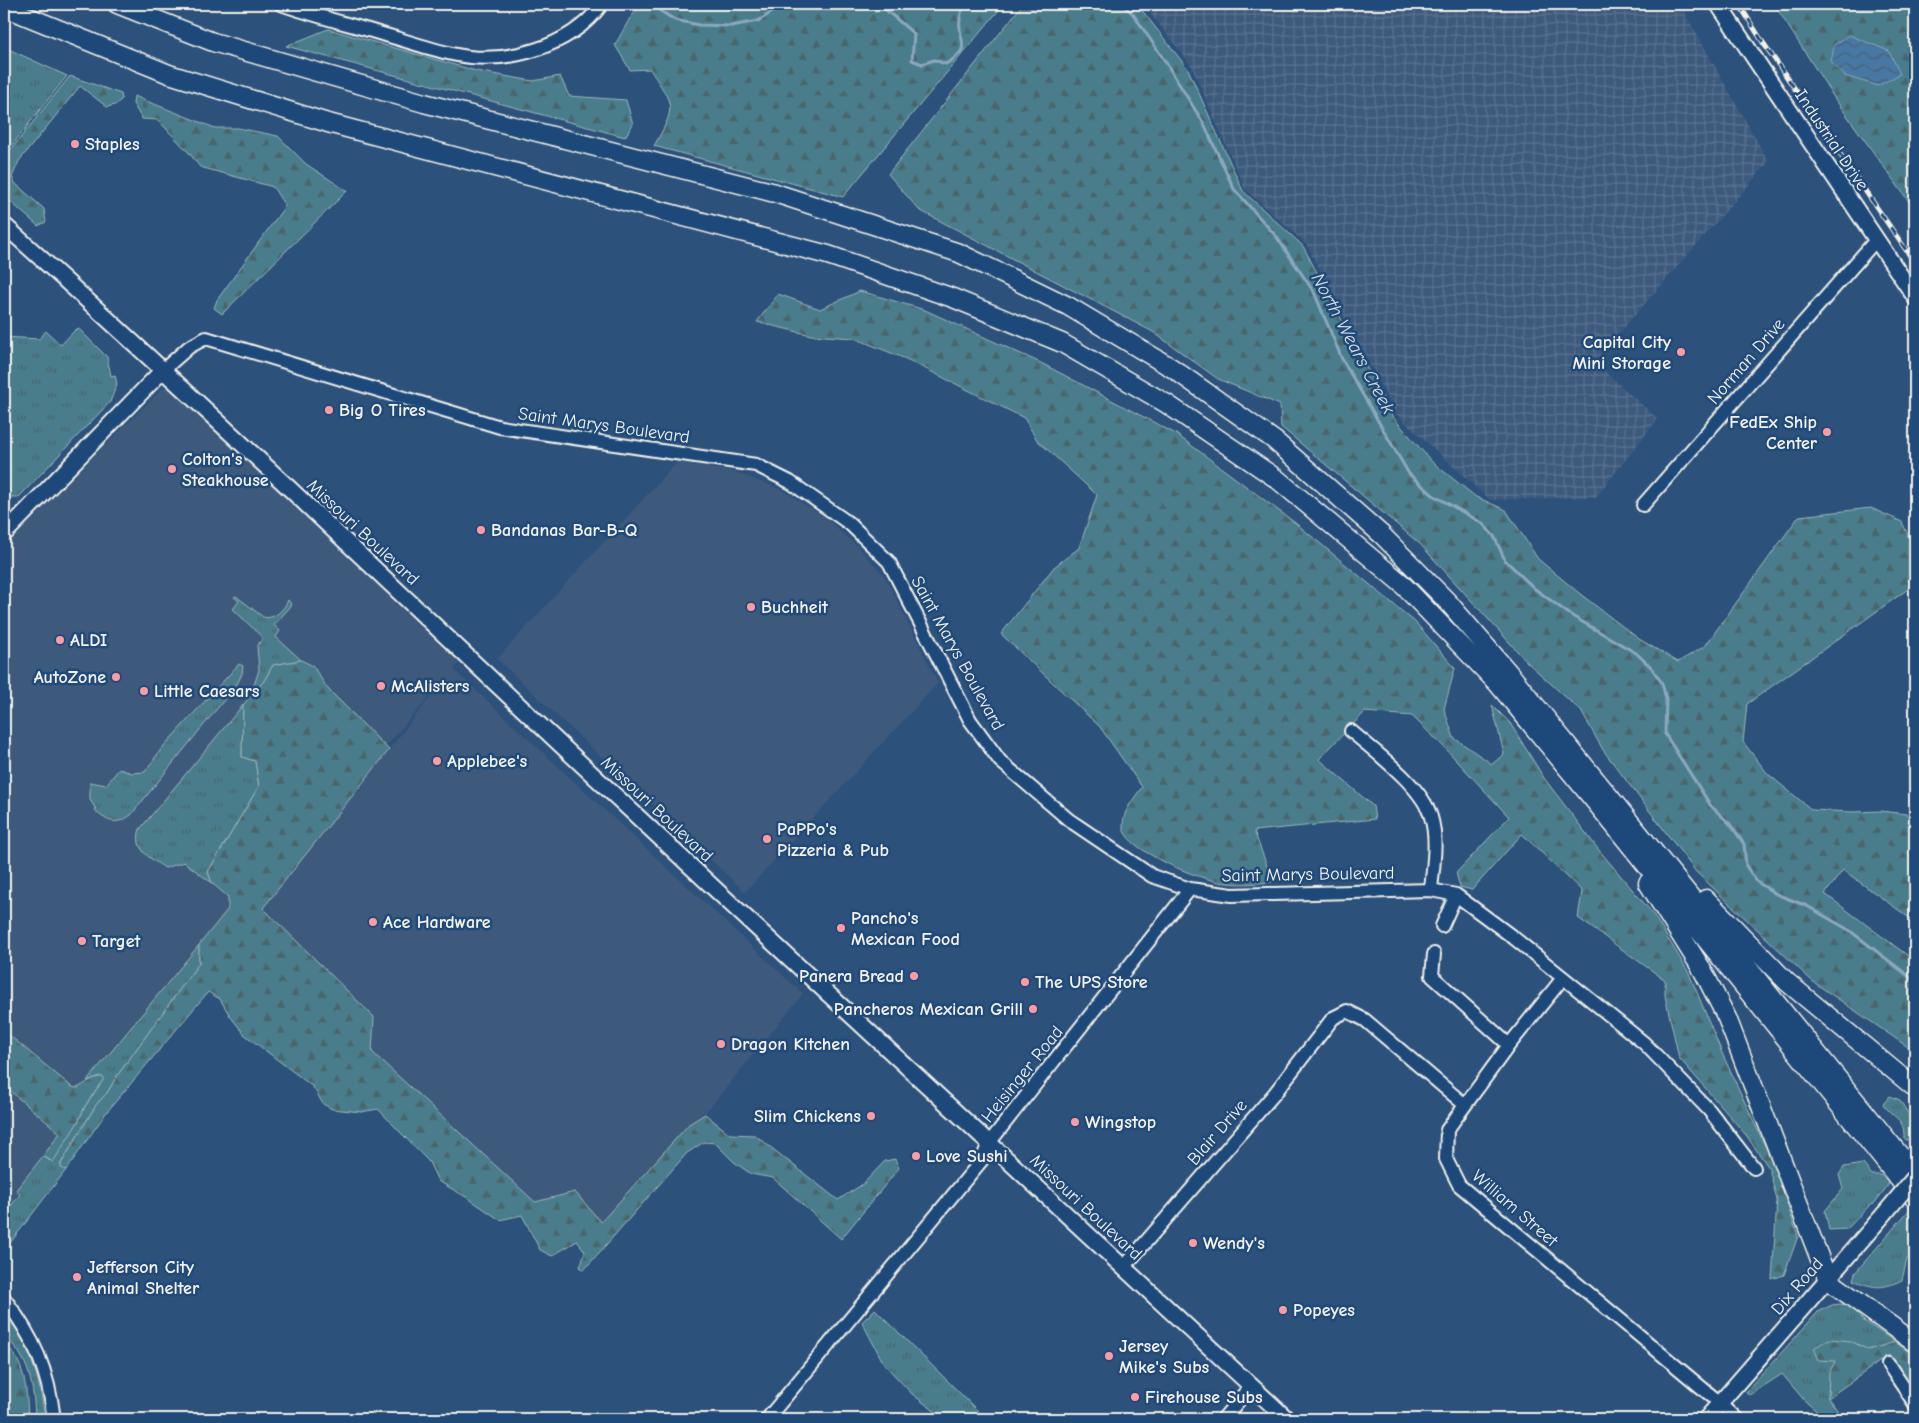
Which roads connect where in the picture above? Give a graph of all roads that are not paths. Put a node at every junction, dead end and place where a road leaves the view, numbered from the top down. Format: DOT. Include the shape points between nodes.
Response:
graph roads {
  1 [pos="117,4"];
  2 [pos="281,4"];
  3 [pos="602,4"];
  4 [pos="1718,4"];
  5 [pos="4,7"];
  6 [pos="4,225"];
  7 [pos="1876,240"];
  8 [pos="1915,297"];
  9 [pos="163,370"];
  10 [pos="1642,505"];
  11 [pos="4,534"];
  12 [pos="1351,731"];
  13 [pos="1598,804"];
  14 [pos="1625,815"];
  15 [pos="1190,890"];
  16 [pos="1431,890"];
  17 [pos="1456,895"];
  18 [pos="1442,926"];
  19 [pos="1434,954"];
  20 [pos="1563,978"];
  21 [pos="1509,1045"];
  22 [pos="1915,1088"];
  23 [pos="1465,1105"];
  24 [pos="989,1143"];
  25 [pos="1754,1168"];
  26 [pos="1915,1176"];
  27 [pos="1915,1199"];
  28 [pos="1124,1266"];
  29 [pos="1828,1280"];
  30 [pos="4,1298"];
  31 [pos="1915,1343"];
  32 [pos="1888,1364"];
  33 [pos="1251,1386"];
  34 [pos="1720,1403"];
  35 [pos="1915,1404"];
  36 [pos="54,1419"];
  37 [pos="767,1419"];
  38 [pos="1223,1419"];
  39 [pos="1287,1419"];
  40 [pos="1706,1419"];
  41 [pos="1737,1419"];
  1 -- 14 [label="highway" via="213,42 424,103 775,193 959,253 1068,306 1172,368 1274,440 1382,535 1448,602"];
  2 -- 3 [label="street" via="453,54 485,58 515,55 563,38"];
  4 -- 7 [label="main road, Industrial Drive"];
  5 -- 13 [label="highway" via="178,76 328,123 828,255 952,298 1062,343 1167,404 1277,479 1401,583 1498,684"];
  6 -- 9 [label="main road, Missouri Boulevard"];
  7 -- 8 [label="main road, Industrial Drive"];
  7 -- 10 [label="street, Norman Drive"];
  9 -- 11 [label="main road"];
  9 -- 15 [label="street, Saint Marys Boulevard" via="189,347 206,338 500,427 756,465 781,477 850,524 889,562 970,720 1000,761 1069,820 1152,876"];
  9 -- 24 [label="main road, Missouri Boulevard"];
  12 -- 16 [label="street" via="1406,779 1425,803 1431,818 1435,849"];
  13 -- 27 [label="highway"];
  13 -- 29 [label="highway" via="1703,971 1727,1018"];
  14 -- 22 [label="highway" via="1787,982"];
  14 -- 26 [label="highway"];
  15 -- 16 [label="street, Saint Marys Boulevard" via="1232,894"];
  15 -- 24 [label="street, Heisinger Road"];
  16 -- 17 [label="street, Saint Marys Boulevard"];
  17 -- 18 [label="street"];
  17 -- 20 [label="street, Saint Marys Boulevard"];
  19 -- 21 [label="street" via="1432,976"];
  20 -- 21 [label="street, William Street"];
  20 -- 25 [label="street, Saint Marys Boulevard" via="1644,1043 1709,1110"];
  21 -- 23 [label="street, William Street"];
  23 -- 28 [label="street, Blair Drive" via="1366,1020 1347,1011 1333,1018 1275,1093"];
  23 -- 34 [label="street, William Street" via="1447,1130 1446,1159 1459,1185"];
  24 -- 28 [label="main road, Missouri Boulevard"];
  24 -- 37 [label="street, Heisinger Road" via="982,1160"];
  26 -- 29 [label="main road, Dix Road, bridge"];
  28 -- 33 [label="main road, Missouri Boulevard"];
  29 -- 31 [label="highway"];
  29 -- 34 [label="main road, Dix Road"];
  30 -- 36 [label="street" via="29,1334 43,1363"];
  32 -- 35 [label="street"];
  33 -- 38 [label="street"];
  33 -- 39 [label="main road, Missouri Boulevard"];
  34 -- 40 [label="main road, Dix Road"];
  34 -- 41 [label="street, William Street"];
}
